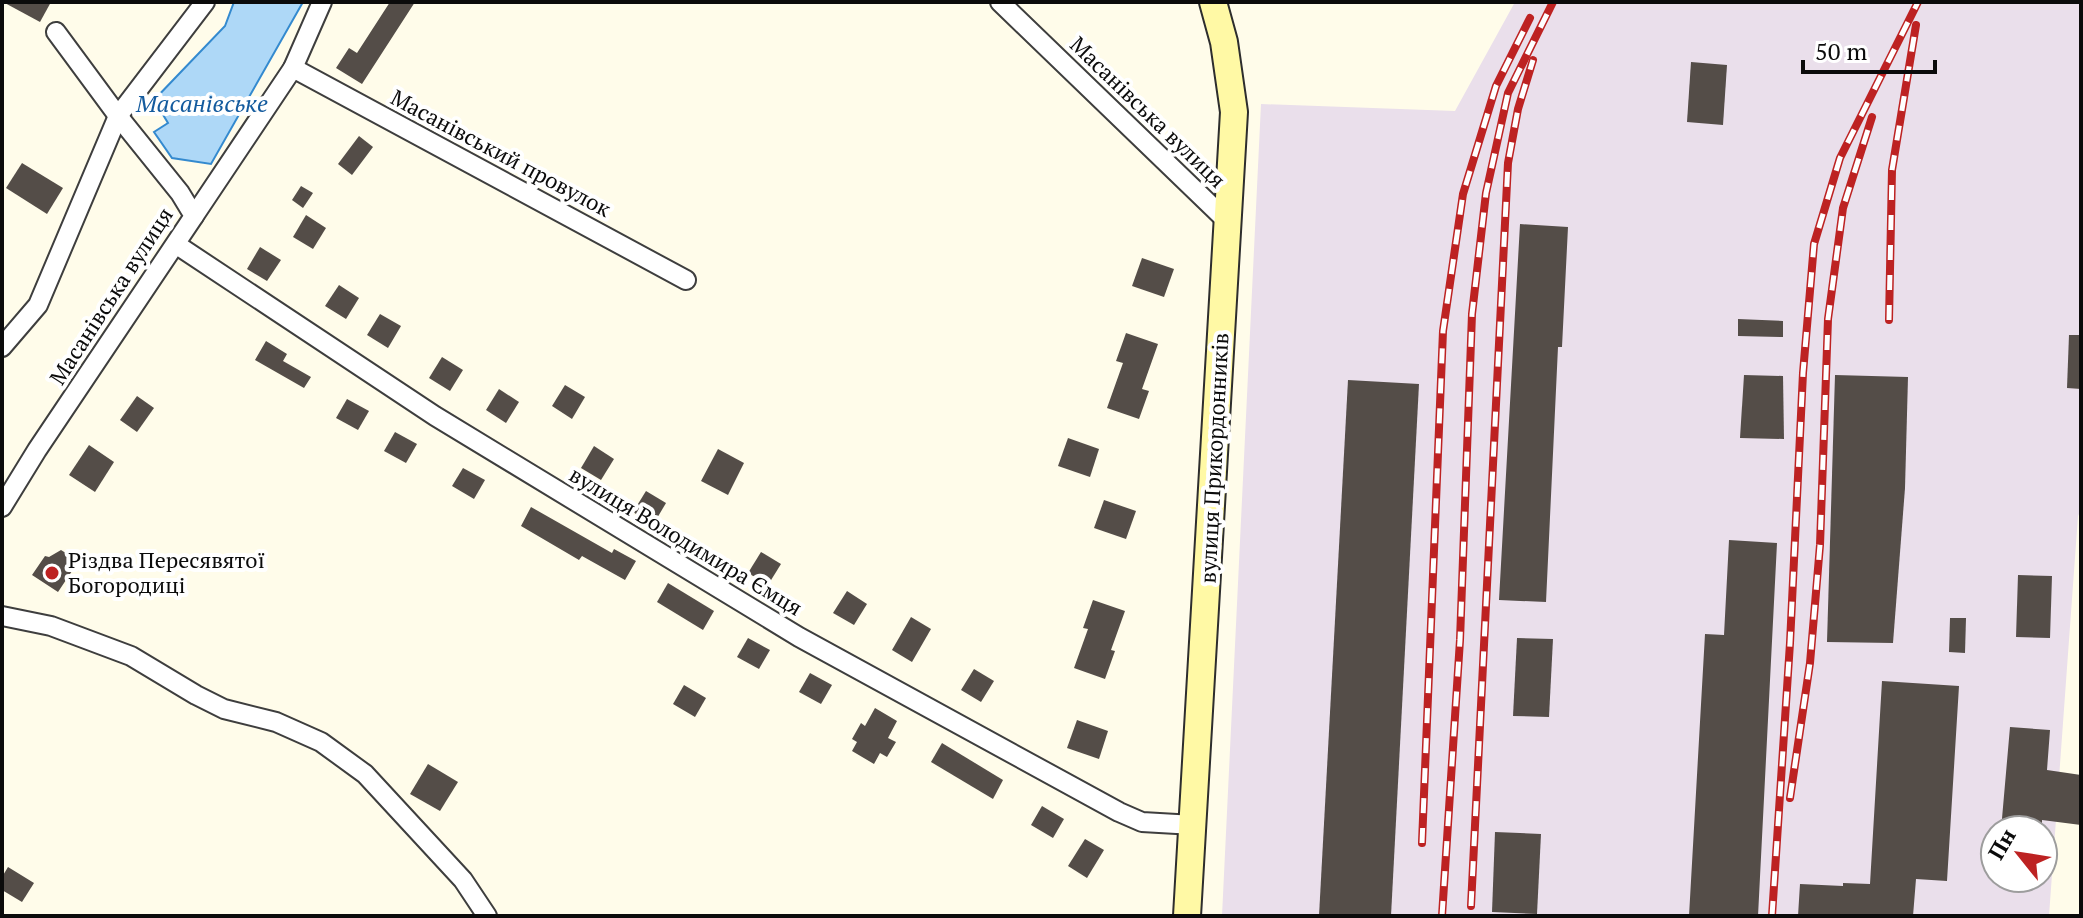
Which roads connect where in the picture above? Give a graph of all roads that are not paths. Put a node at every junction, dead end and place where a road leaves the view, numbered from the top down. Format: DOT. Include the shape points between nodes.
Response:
graph roads {
  1 [pos="205,2"];
  2 [pos="322,2"];
  3 [pos="1000,2"];
  4 [pos="1213,2"];
  5 [pos="56,32"];
  6 [pos="293,68"];
  7 [pos="118,116"];
  8 [pos="194,216"];
  9 [pos="1228,222"];
  10 [pos="177,245"];
  11 [pos="686,280"];
  12 [pos="2,347"];
  13 [pos="2,507"];
  14 [pos="2,616"];
  15 [pos="1194,825"];
  16 [pos="487,916"];
  17 [pos="1187,916"];
  1 -- 7 [label="street"];
  2 -- 6 [label="street"];
  3 -- 9 [label="street, Масанівська вулиця"];
  4 -- 9 [label="street, вулиця Прикордонників" via="1234,112"];
  5 -- 7 [label="street, Масанівська вулиця"];
  6 -- 8 [label="street"];
  6 -- 11 [label="street, Масанівський провулок"];
  7 -- 8 [label="street, Масанівська вулиця"];
  7 -- 12 [label="street" via="38,305"];
  8 -- 10 [label="street, Масанівська вулиця"];
  9 -- 15 [label="street, вулиця Прикордонників"];
  10 -- 13 [label="street, Масанівська вулиця"];
  10 -- 15 [label="street, вулиця Володимира Ємця" via="435,416 799,637 1119,812 1142,822"];
  14 -- 16 [label="street" via="51,626 131,656 224,709 276,722 321,742 365,774 463,880"];
  15 -- 17 [label="street, вулиця Прикордонників"];
}
